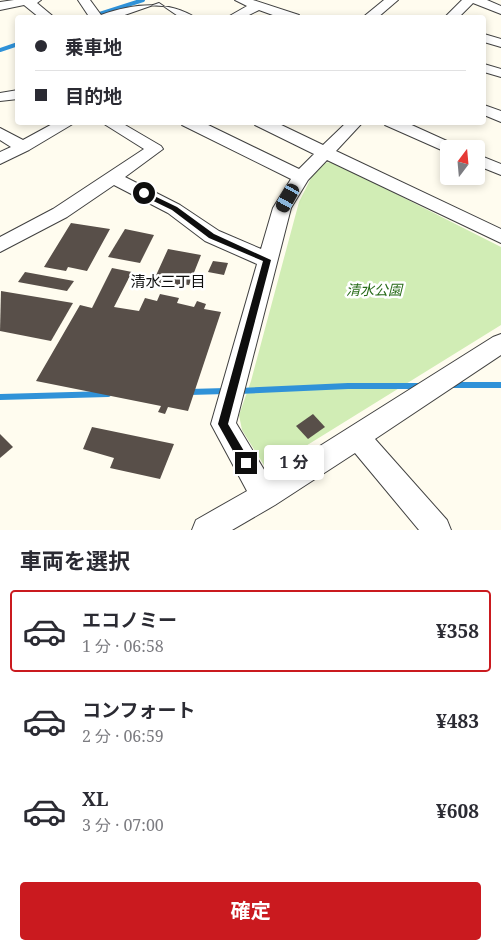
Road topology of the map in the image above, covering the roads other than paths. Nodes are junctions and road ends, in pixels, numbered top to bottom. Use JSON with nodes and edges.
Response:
{"nodes":[{"id":1,"x":84,"y":0,"type":"edge"},
{"id":2,"x":155,"y":0,"type":"edge"},
{"id":3,"x":163,"y":0,"type":"edge"},
{"id":4,"x":241,"y":0,"type":"edge"},
{"id":5,"x":469,"y":0,"type":"edge"},
{"id":6,"x":477,"y":0,"type":"edge"},
{"id":7,"x":31,"y":1,"type":"edge"},
{"id":8,"x":383,"y":3,"type":"edge"},
{"id":9,"x":5,"y":4,"type":"edge"},
{"id":10,"x":257,"y":6,"type":"junction"},
{"id":11,"x":501,"y":10,"type":"edge"},
{"id":12,"x":46,"y":15,"type":"edge"},
{"id":13,"x":95,"y":15,"type":"edge"},
{"id":14,"x":112,"y":15,"type":"edge"},
{"id":15,"x":186,"y":15,"type":"edge"},
{"id":16,"x":238,"y":15,"type":"edge"},
{"id":17,"x":286,"y":15,"type":"edge"},
{"id":18,"x":371,"y":15,"type":"edge"},
{"id":19,"x":453,"y":15,"type":"edge"},
{"id":20,"x":486,"y":39,"type":"edge"},
{"id":21,"x":501,"y":43,"type":"edge"},
{"id":22,"x":486,"y":69,"type":"edge"},
{"id":23,"x":501,"y":73,"type":"edge"},
{"id":24,"x":15,"y":94,"type":"edge"},
{"id":25,"x":0,"y":97,"type":"edge"},
{"id":26,"x":486,"y":111,"type":"edge"},
{"id":27,"x":501,"y":116,"type":"edge"},
{"id":28,"x":63,"y":125,"type":"edge"},
{"id":29,"x":121,"y":125,"type":"edge"},
{"id":30,"x":194,"y":125,"type":"edge"},
{"id":31,"x":267,"y":125,"type":"edge"},
{"id":32,"x":353,"y":125,"type":"edge"},
{"id":33,"x":398,"y":125,"type":"edge"},
{"id":34,"x":0,"y":133,"type":"edge"},
{"id":35,"x":440,"y":144,"type":"edge"},
{"id":36,"x":23,"y":147,"type":"junction"},
{"id":37,"x":324,"y":152,"type":"junction"},
{"id":38,"x":0,"y":159,"type":"edge"},
{"id":39,"x":485,"y":163,"type":"edge"},
{"id":40,"x":501,"y":170,"type":"edge"},
{"id":41,"x":300,"y":177,"type":"junction"},
{"id":42,"x":114,"y":178,"type":"junction"},
{"id":43,"x":497,"y":230,"type":"edge"},
{"id":44,"x":4,"y":238,"type":"edge"},
{"id":45,"x":267,"y":260,"type":"junction"},
{"id":46,"x":501,"y":343,"type":"edge"},
{"id":47,"x":358,"y":438,"type":"junction"},
{"id":48,"x":265,"y":496,"type":"junction"},
{"id":49,"x":206,"y":530,"type":"edge"},
{"id":50,"x":437,"y":530,"type":"edge"}],
"edges":[{"from":1,"to":13,"type":"street"},
{"from":2,"to":14,"type":"street"},
{"from":3,"to":15,"type":"street"},
{"from":4,"to":10,"type":"street"},
{"from":5,"to":19,"type":"street"},
{"from":6,"to":11,"type":"street"},
{"from":7,"to":9,"type":"street"},
{"from":7,"to":12,"type":"street"},
{"from":8,"to":18,"type":"street"},
{"from":10,"to":16,"type":"street"},
{"from":10,"to":17,"type":"street"},
{"from":20,"to":21,"type":"street"},
{"from":22,"to":23,"type":"street"},
{"from":24,"to":25,"type":"street"},
{"from":26,"to":27,"type":"street"},
{"from":28,"to":36,"type":"street"},
{"from":29,"to":42,"type":"street"},
{"from":30,"to":41,"type":"street"},
{"from":31,"to":37,"type":"street"},
{"from":32,"to":37,"type":"street"},
{"from":33,"to":35,"type":"street"},
{"from":34,"to":36,"type":"street"},
{"from":36,"to":38,"type":"street"},
{"from":37,"to":41,"type":"street"},
{"from":37,"to":43,"type":"street"},
{"from":39,"to":40,"type":"street"},
{"from":41,"to":45,"type":"street"},
{"from":42,"to":44,"type":"street"},
{"from":42,"to":45,"type":"street"},
{"from":45,"to":48,"type":"street"},
{"from":46,"to":47,"type":"street"},
{"from":47,"to":48,"type":"street"},
{"from":47,"to":50,"type":"street"},
{"from":48,"to":49,"type":"street"}]}
